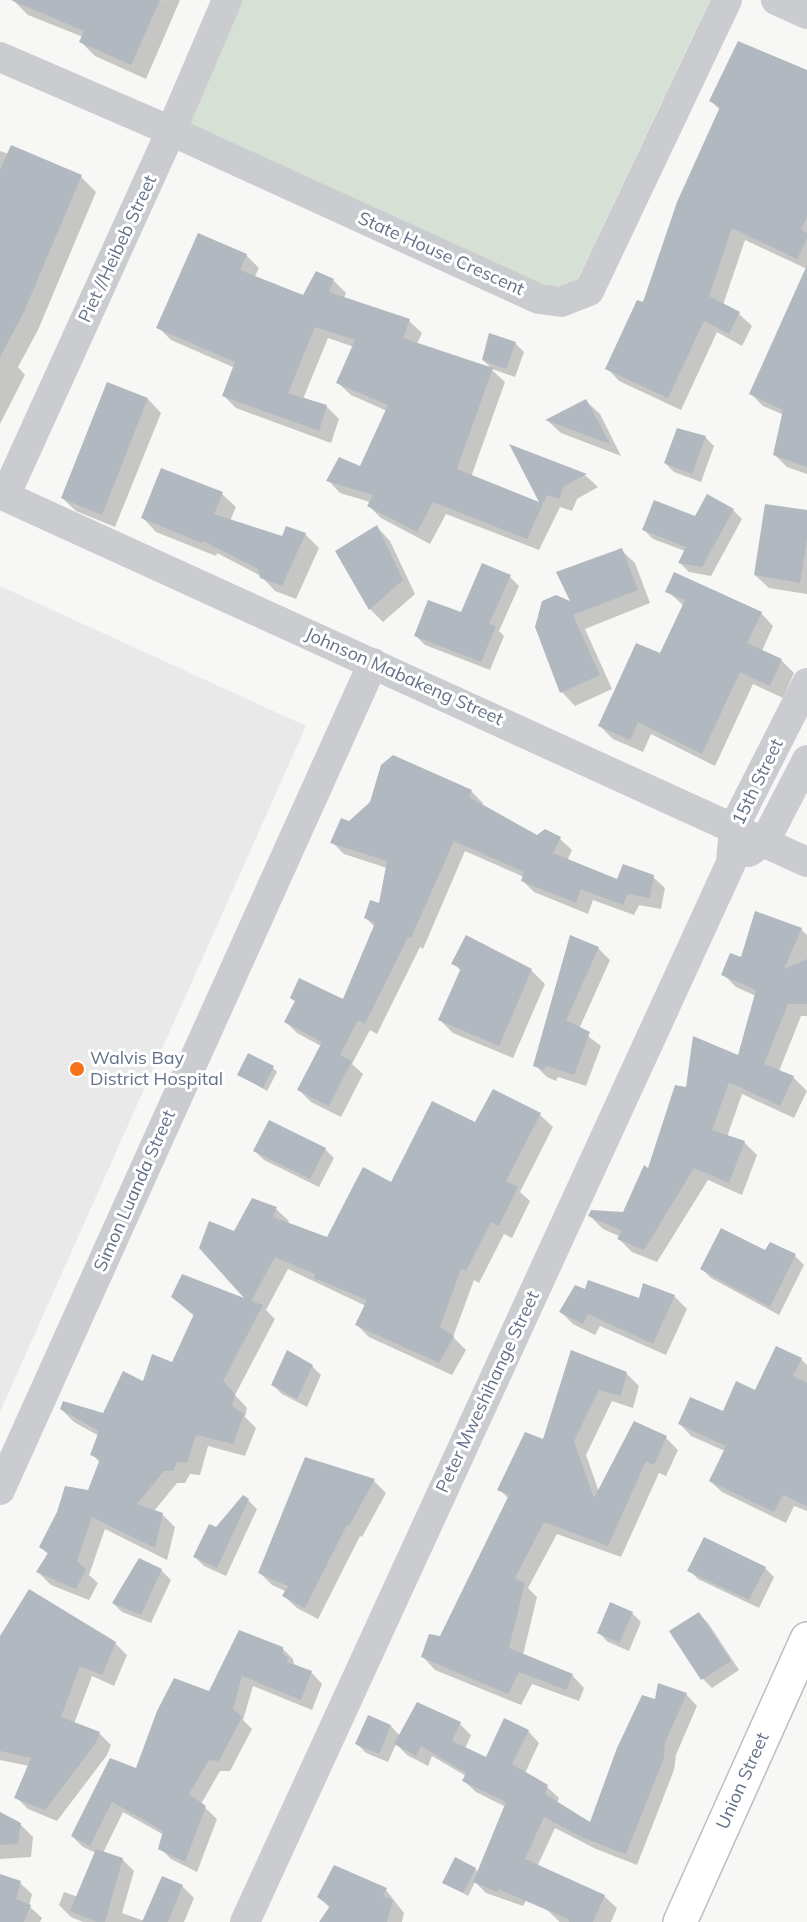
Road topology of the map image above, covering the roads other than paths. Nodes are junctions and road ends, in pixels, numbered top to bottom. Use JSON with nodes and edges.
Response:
{"nodes":[{"id":1,"x":227,"y":0,"type":"edge"},
{"id":2,"x":727,"y":0,"type":"edge"},
{"id":3,"x":776,"y":0,"type":"edge"},
{"id":4,"x":807,"y":14,"type":"edge"},
{"id":5,"x":0,"y":57,"type":"edge"},
{"id":6,"x":171,"y":131,"type":"junction"},
{"id":7,"x":2,"y":494,"type":"edge"},
{"id":8,"x":374,"y":663,"type":"junction"},
{"id":9,"x":807,"y":683,"type":"edge"},
{"id":10,"x":807,"y":760,"type":"edge"},
{"id":11,"x":734,"y":827,"type":"junction"},
{"id":12,"x":765,"y":841,"type":"junction"},
{"id":13,"x":807,"y":861,"type":"edge"},
{"id":14,"x":731,"y":863,"type":"junction"},
{"id":15,"x":0,"y":1490,"type":"edge"},
{"id":16,"x":807,"y":1639,"type":"edge"},
{"id":17,"x":245,"y":1922,"type":"edge"},
{"id":18,"x":680,"y":1922,"type":"edge"}],
"edges":[{"from":1,"to":6,"type":"street","name":"Piet //Heibeb Street"},
{"from":2,"to":6,"type":"street","name":"State House Crescent"},
{"from":3,"to":4,"type":"street"},
{"from":5,"to":6,"type":"street","name":"State House Crescent"},
{"from":6,"to":7,"type":"street","name":"Piet //Heibeb Street"},
{"from":7,"to":8,"type":"street","name":"Johnson Mabakeng Street"},
{"from":8,"to":11,"type":"street","name":"Johnson Mabakeng Street"},
{"from":8,"to":15,"type":"street","name":"Simon Luanda Street"},
{"from":9,"to":11,"type":"street","name":"15th Street"},
{"from":10,"to":12,"type":"street","name":"15th Street"},
{"from":11,"to":12,"type":"street","name":"Johnson Mabakeng Street"},
{"from":11,"to":14,"type":"street","name":"15th Street"},
{"from":12,"to":13,"type":"street","name":"Johnson Mabakeng Street"},
{"from":12,"to":14,"type":"street","name":"15th Street"},
{"from":14,"to":17,"type":"street","name":"Peter Mweshihange Street"},
{"from":16,"to":18,"type":"main road","name":"Union Street"}]}
